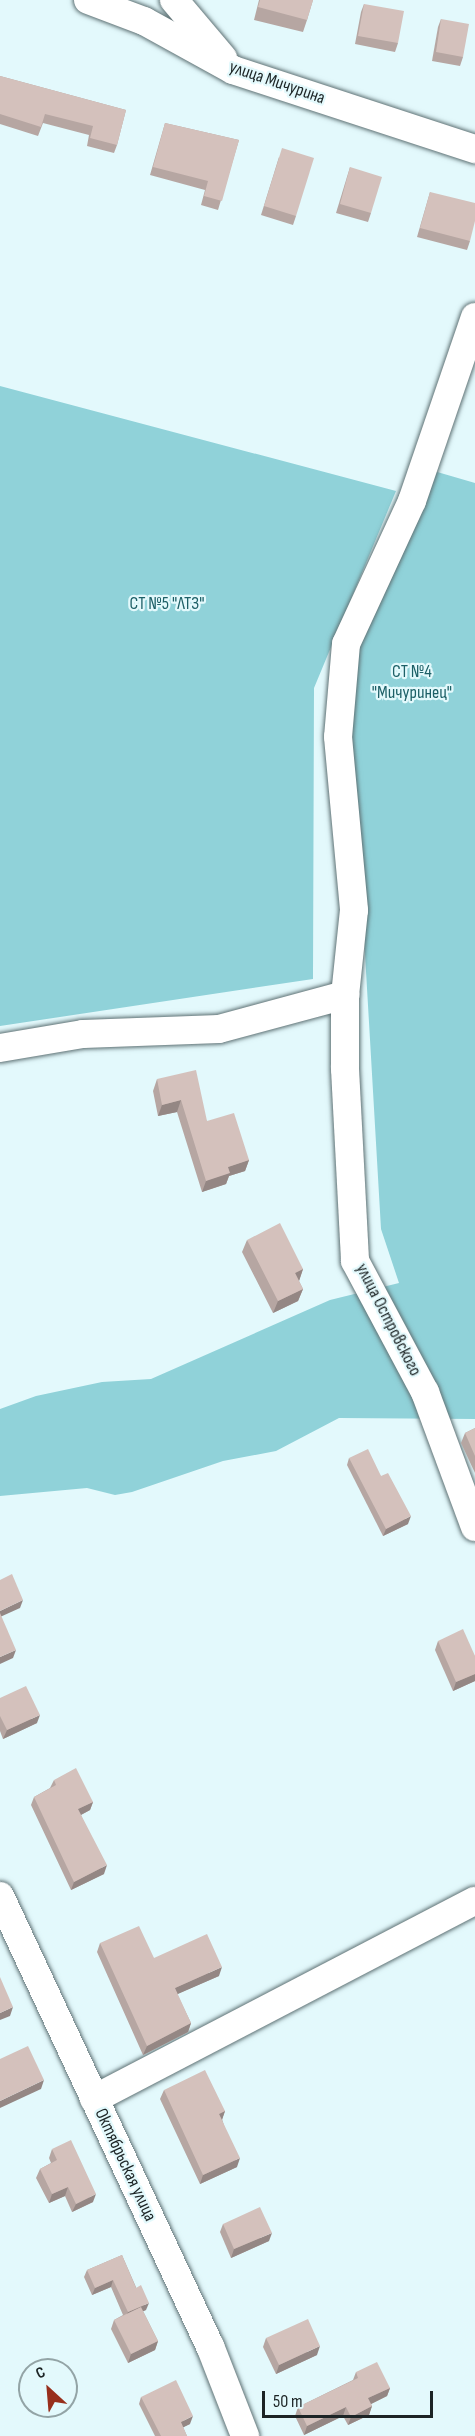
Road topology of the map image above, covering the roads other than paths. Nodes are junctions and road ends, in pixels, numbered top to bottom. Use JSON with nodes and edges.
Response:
{"nodes":[{"id":1,"x":88,"y":0,"type":"edge"},
{"id":2,"x":174,"y":0,"type":"edge"},
{"id":3,"x":233,"y":70,"type":"junction"},
{"id":4,"x":475,"y":148,"type":"edge"},
{"id":5,"x":475,"y":317,"type":"edge"},
{"id":6,"x":345,"y":995,"type":"junction"},
{"id":7,"x":0,"y":1048,"type":"edge"},
{"id":8,"x":475,"y":1527,"type":"edge"},
{"id":9,"x":0,"y":1896,"type":"edge"},
{"id":10,"x":475,"y":1901,"type":"edge"},
{"id":11,"x":93,"y":2100,"type":"junction"},
{"id":12,"x":245,"y":2436,"type":"edge"}],
"edges":[{"from":1,"to":3,"type":"street","name":"улица Мичурина"},
{"from":2,"to":3,"type":"street"},
{"from":3,"to":4,"type":"street","name":"улица Мичурина"},
{"from":5,"to":6,"type":"street","name":"улица Островского"},
{"from":6,"to":7,"type":"street"},
{"from":6,"to":8,"type":"street","name":"улица Островского"},
{"from":9,"to":11,"type":"street","name":"Октябрьская улица"},
{"from":10,"to":11,"type":"street"},
{"from":11,"to":12,"type":"street","name":"Октябрьская улица"}]}
